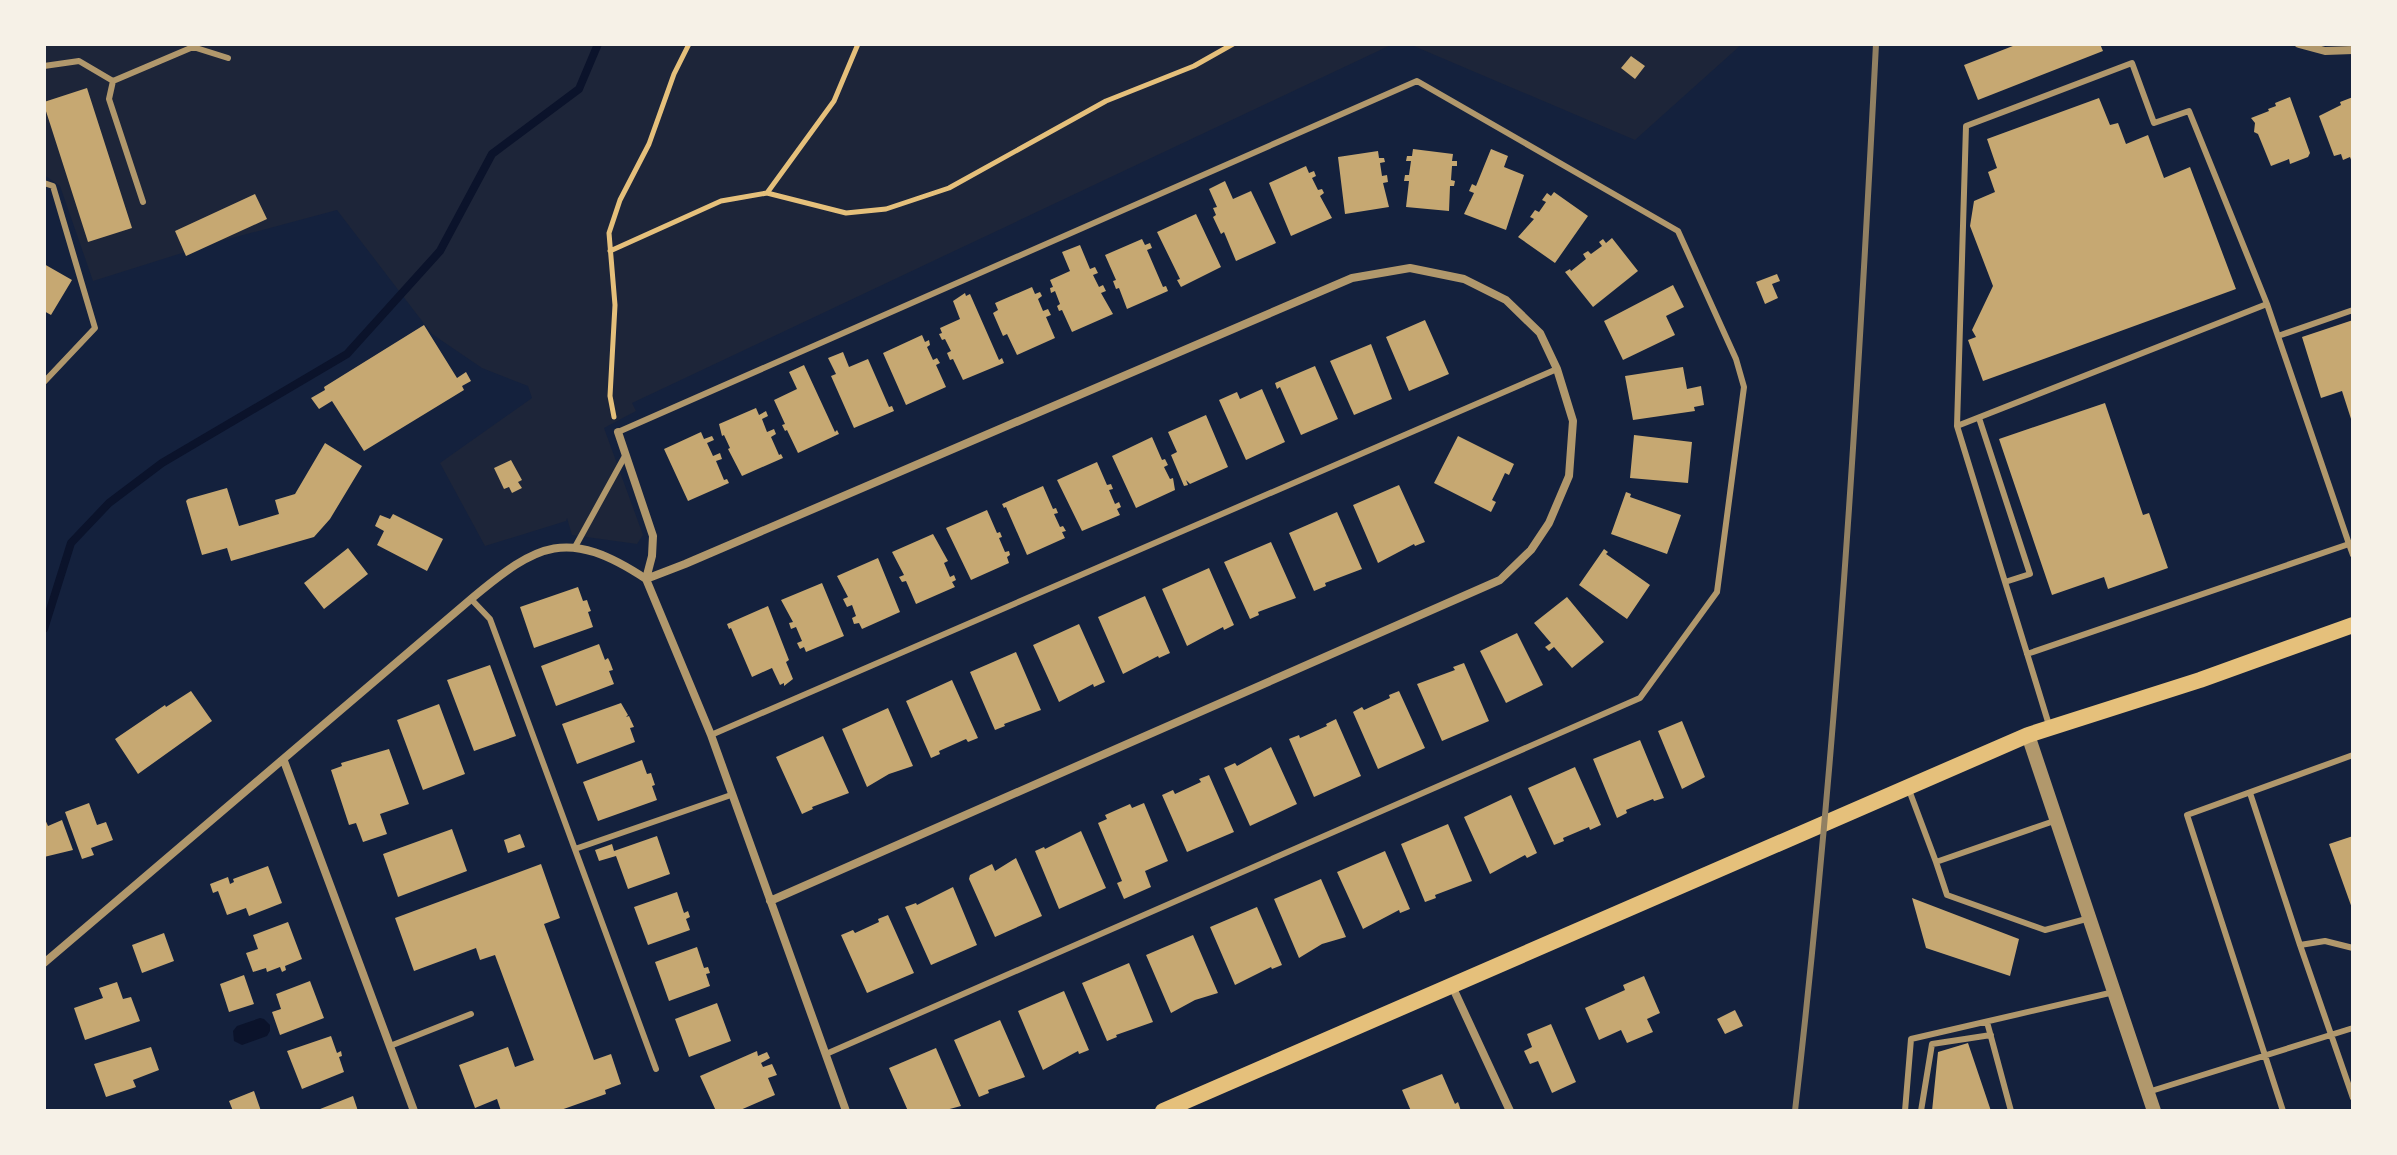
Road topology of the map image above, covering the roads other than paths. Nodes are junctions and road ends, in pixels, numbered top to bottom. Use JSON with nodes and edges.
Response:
{"nodes":[{"id":1,"x":2299,"y":44,"type":"edge"},
{"id":2,"x":2353,"y":50,"type":"edge"},
{"id":3,"x":228,"y":58,"type":"dead end"},
{"id":4,"x":44,"y":66,"type":"edge"},
{"id":5,"x":113,"y":81,"type":"junction"},
{"id":6,"x":44,"y":183,"type":"edge"},
{"id":7,"x":143,"y":202,"type":"dead end"},
{"id":8,"x":2267,"y":304,"type":"junction"},
{"id":9,"x":2353,"y":310,"type":"edge"},
{"id":10,"x":2278,"y":336,"type":"junction"},
{"id":11,"x":1557,"y":369,"type":"junction"},
{"id":12,"x":44,"y":382,"type":"edge"},
{"id":13,"x":1979,"y":418,"type":"junction"},
{"id":14,"x":1957,"y":426,"type":"junction"},
{"id":15,"x":618,"y":432,"type":"joint"},
{"id":16,"x":626,"y":454,"type":"junction"},
{"id":17,"x":2351,"y":544,"type":"edge"},
{"id":18,"x":575,"y":547,"type":"junction"},
{"id":19,"x":2353,"y":555,"type":"edge"},
{"id":20,"x":646,"y":579,"type":"junction"},
{"id":21,"x":2005,"y":582,"type":"junction"},
{"id":22,"x":471,"y":599,"type":"junction"},
{"id":23,"x":2353,"y":625,"type":"edge"},
{"id":24,"x":2027,"y":654,"type":"junction"},
{"id":25,"x":2050,"y":728,"type":"junction"},
{"id":26,"x":711,"y":735,"type":"junction"},
{"id":27,"x":2028,"y":735,"type":"junction"},
{"id":28,"x":2353,"y":755,"type":"edge"},
{"id":29,"x":284,"y":761,"type":"junction"},
{"id":30,"x":1908,"y":788,"type":"junction"},
{"id":31,"x":2250,"y":793,"type":"junction"},
{"id":32,"x":731,"y":795,"type":"junction"},
{"id":33,"x":2057,"y":820,"type":"junction"},
{"id":34,"x":575,"y":849,"type":"junction"},
{"id":35,"x":1936,"y":862,"type":"junction"},
{"id":36,"x":770,"y":901,"type":"junction"},
{"id":37,"x":2090,"y":918,"type":"junction"},
{"id":38,"x":2300,"y":945,"type":"junction"},
{"id":39,"x":2353,"y":948,"type":"edge"},
{"id":40,"x":44,"y":963,"type":"edge"},
{"id":41,"x":1452,"y":985,"type":"junction"},
{"id":42,"x":2115,"y":992,"type":"junction"},
{"id":43,"x":471,"y":1014,"type":"dead end"},
{"id":44,"x":1987,"y":1022,"type":"junction"},
{"id":45,"x":2353,"y":1028,"type":"edge"},
{"id":46,"x":1991,"y":1035,"type":"junction"},
{"id":47,"x":2331,"y":1036,"type":"junction"},
{"id":48,"x":390,"y":1046,"type":"junction"},
{"id":49,"x":826,"y":1054,"type":"junction"},
{"id":50,"x":2264,"y":1056,"type":"junction"},
{"id":51,"x":656,"y":1069,"type":"dead end"},
{"id":52,"x":2148,"y":1092,"type":"junction"},
{"id":53,"x":2353,"y":1098,"type":"edge"},
{"id":54,"x":414,"y":1111,"type":"edge"},
{"id":55,"x":846,"y":1111,"type":"edge"},
{"id":56,"x":1163,"y":1111,"type":"edge"},
{"id":57,"x":1510,"y":1111,"type":"edge"},
{"id":58,"x":1905,"y":1111,"type":"edge"},
{"id":59,"x":1921,"y":1111,"type":"edge"},
{"id":60,"x":2011,"y":1111,"type":"edge"},
{"id":61,"x":2154,"y":1111,"type":"edge"},
{"id":62,"x":2283,"y":1111,"type":"edge"}],
"edges":[{"from":1,"to":2,"type":"street"},
{"from":3,"to":5,"type":"lane"},
{"from":4,"to":5,"type":"lane"},
{"from":5,"to":7,"type":"lane"},
{"from":6,"to":12,"type":"lane"},
{"from":8,"to":10,"type":"lane"},
{"from":8,"to":13,"type":"lane"},
{"from":8,"to":14,"type":"lane"},
{"from":9,"to":10,"type":"lane"},
{"from":10,"to":17,"type":"lane"},
{"from":11,"to":20,"type":"street"},
{"from":11,"to":26,"type":"lane"},
{"from":11,"to":36,"type":"street"},
{"from":13,"to":14,"type":"lane"},
{"from":13,"to":21,"type":"lane"},
{"from":14,"to":21,"type":"lane"},
{"from":15,"to":16,"type":"street"},
{"from":15,"to":49,"type":"lane"},
{"from":16,"to":18,"type":"lane"},
{"from":16,"to":20,"type":"street"},
{"from":17,"to":19,"type":"lane"},
{"from":17,"to":24,"type":"lane"},
{"from":18,"to":20,"type":"street"},
{"from":18,"to":22,"type":"street"},
{"from":20,"to":26,"type":"street"},
{"from":21,"to":24,"type":"lane"},
{"from":22,"to":29,"type":"street"},
{"from":22,"to":34,"type":"lane"},
{"from":23,"to":25,"type":"main road"},
{"from":24,"to":25,"type":"lane"},
{"from":25,"to":27,"type":"main road"},
{"from":26,"to":32,"type":"street"},
{"from":27,"to":30,"type":"main road"},
{"from":27,"to":33,"type":"street"},
{"from":28,"to":31,"type":"lane"},
{"from":29,"to":40,"type":"street"},
{"from":29,"to":48,"type":"street"},
{"from":30,"to":35,"type":"lane"},
{"from":30,"to":41,"type":"main road"},
{"from":31,"to":38,"type":"lane"},
{"from":31,"to":50,"type":"lane"},
{"from":32,"to":34,"type":"lane"},
{"from":32,"to":36,"type":"street"},
{"from":33,"to":35,"type":"lane"},
{"from":33,"to":37,"type":"street"},
{"from":34,"to":51,"type":"lane"},
{"from":35,"to":37,"type":"lane"},
{"from":36,"to":49,"type":"street"},
{"from":37,"to":42,"type":"street"},
{"from":38,"to":39,"type":"lane"},
{"from":38,"to":47,"type":"lane"},
{"from":41,"to":56,"type":"main road"},
{"from":41,"to":57,"type":"street"},
{"from":42,"to":44,"type":"lane"},
{"from":42,"to":52,"type":"street"},
{"from":43,"to":48,"type":"lane"},
{"from":44,"to":46,"type":"lane"},
{"from":44,"to":58,"type":"lane"},
{"from":45,"to":47,"type":"lane"},
{"from":46,"to":59,"type":"lane"},
{"from":46,"to":60,"type":"lane"},
{"from":47,"to":50,"type":"lane"},
{"from":47,"to":53,"type":"lane"},
{"from":48,"to":54,"type":"street"},
{"from":49,"to":55,"type":"street"},
{"from":50,"to":52,"type":"lane"},
{"from":50,"to":62,"type":"lane"},
{"from":52,"to":61,"type":"street"}]}
